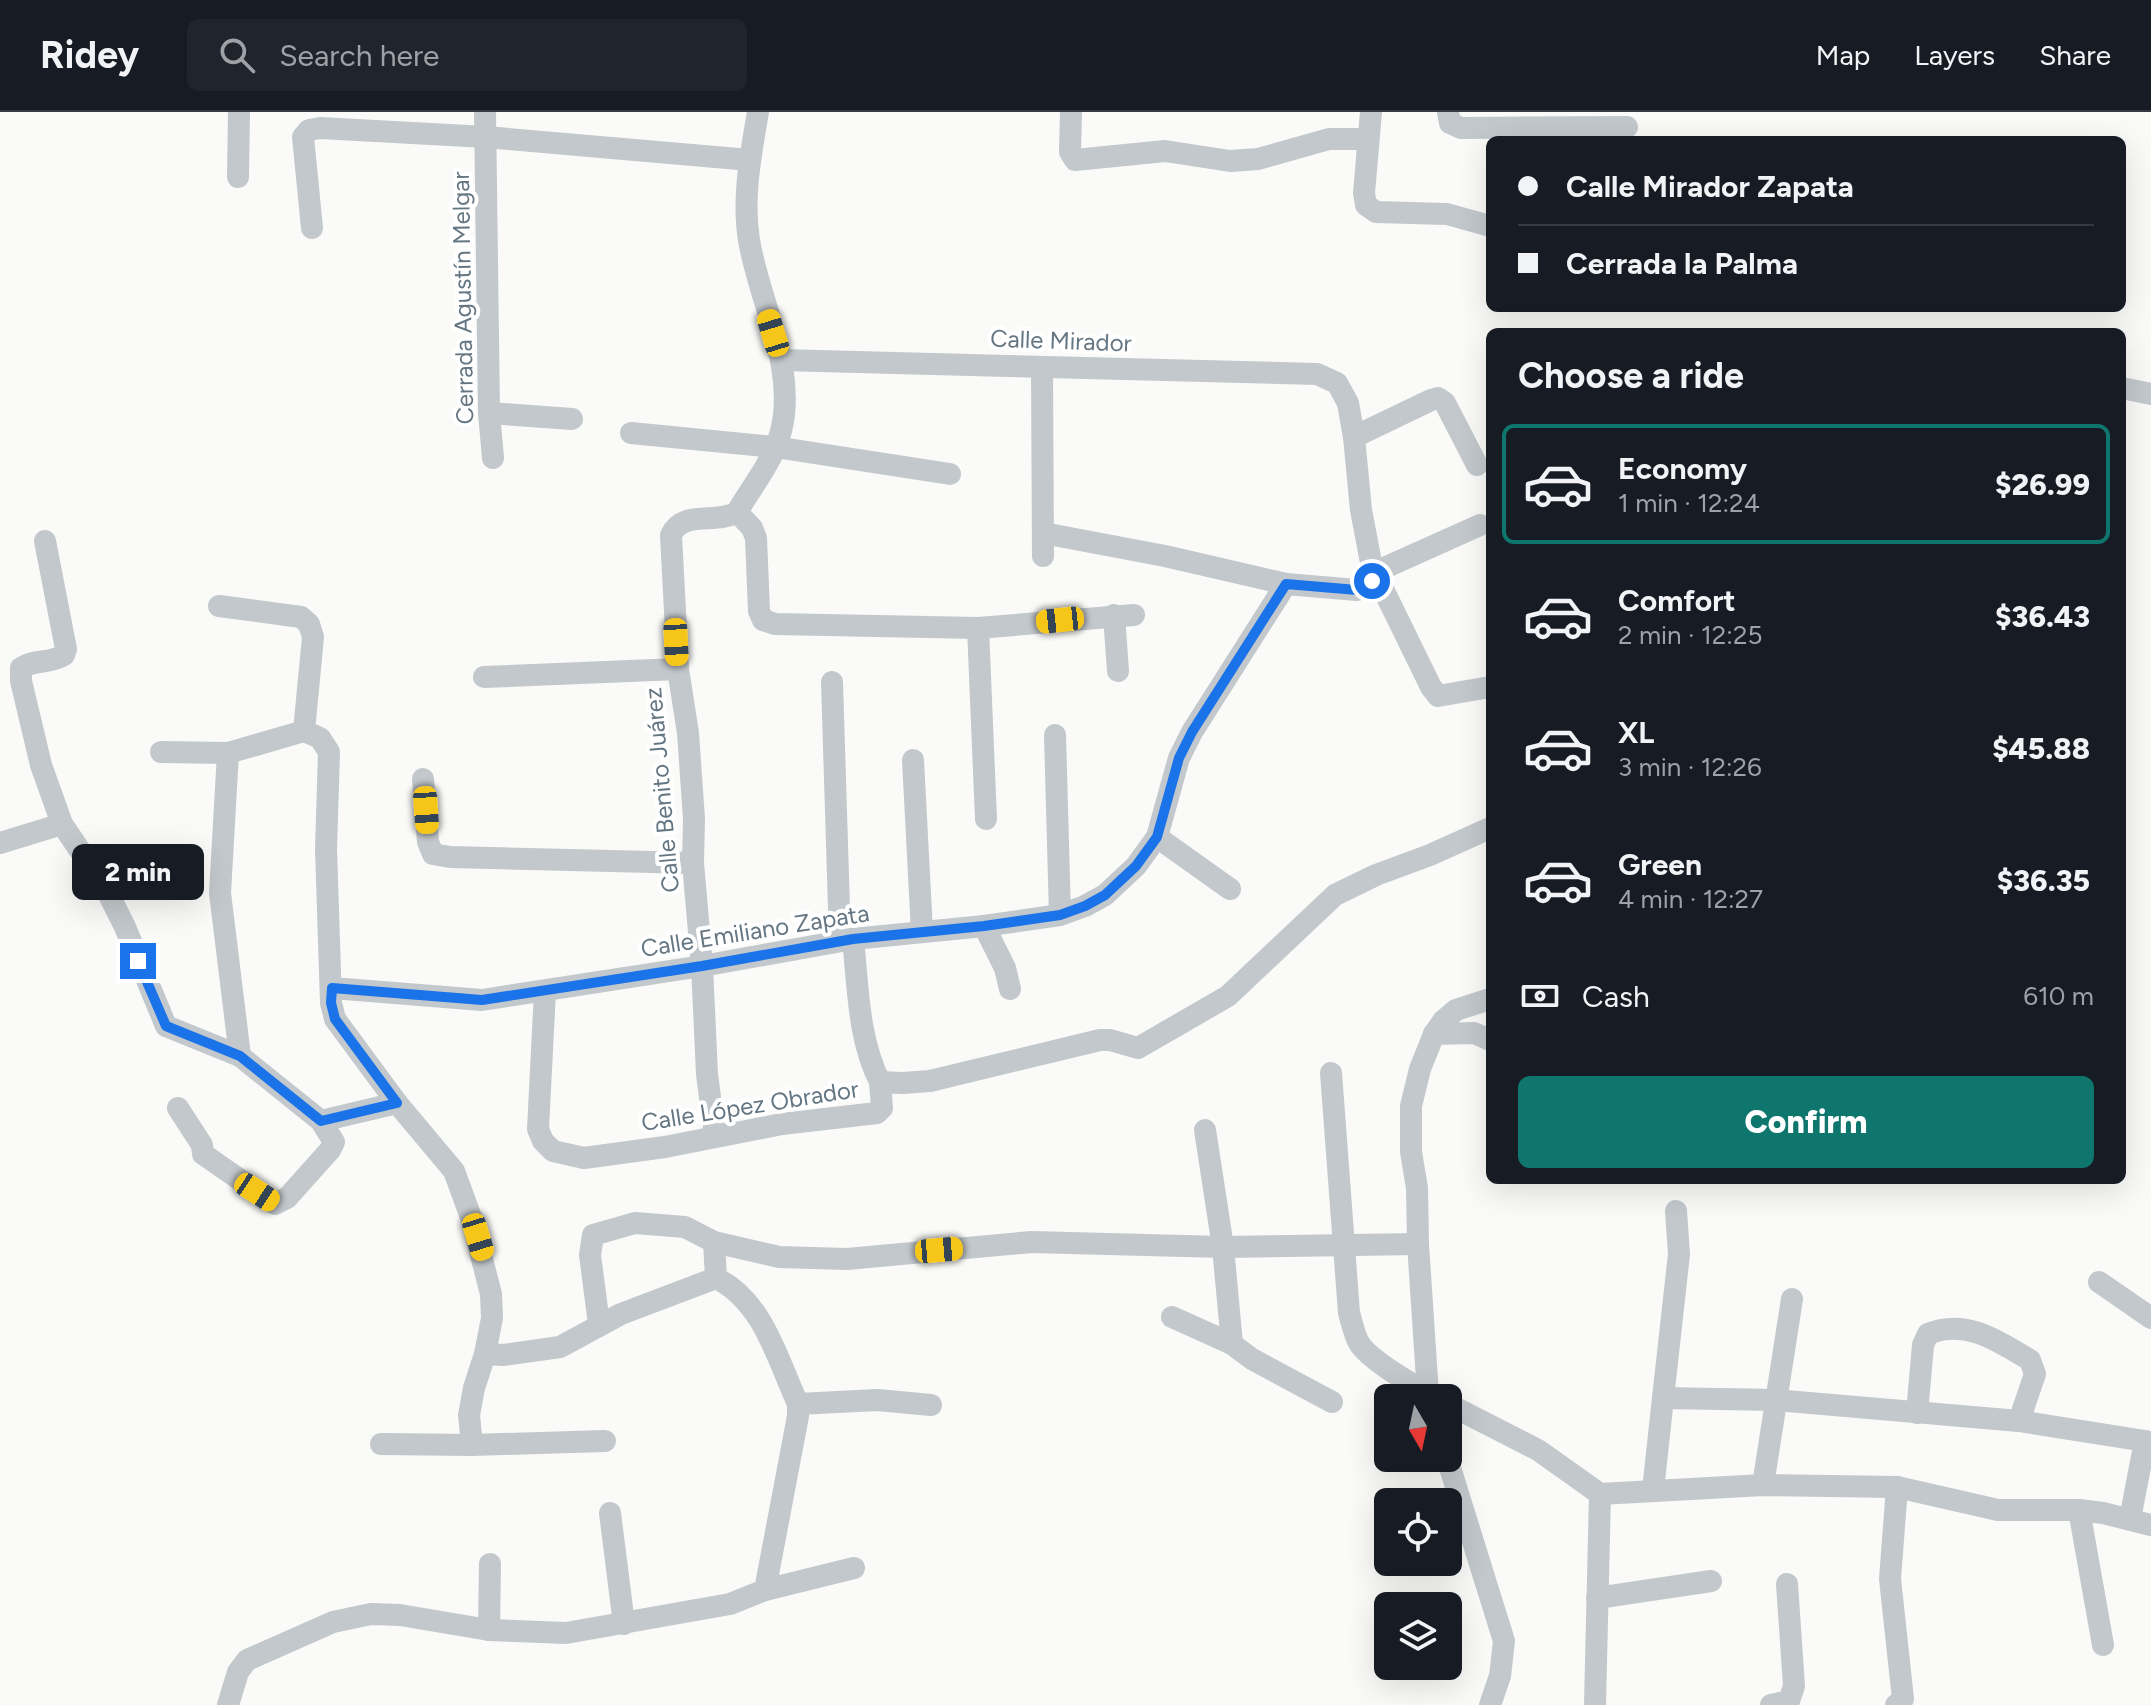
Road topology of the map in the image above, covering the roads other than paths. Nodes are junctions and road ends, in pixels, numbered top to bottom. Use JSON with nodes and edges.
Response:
{"nodes":[{"id":1,"x":239,"y":112,"type":"edge"},
{"id":2,"x":485,"y":112,"type":"edge"},
{"id":3,"x":758,"y":112,"type":"edge"},
{"id":4,"x":1071,"y":112,"type":"edge"},
{"id":5,"x":1371,"y":112,"type":"edge"},
{"id":6,"x":1448,"y":112,"type":"edge"},
{"id":7,"x":1627,"y":127,"type":"dead end"},
{"id":8,"x":486,"y":137,"type":"junction"},
{"id":9,"x":1368,"y":139,"type":"junction"},
{"id":10,"x":750,"y":160,"type":"junction"},
{"id":11,"x":238,"y":177,"type":"dead end"},
{"id":12,"x":1486,"y":225,"type":"edge"},
{"id":13,"x":312,"y":228,"type":"dead end"},
{"id":14,"x":781,"y":360,"type":"junction"},
{"id":15,"x":1042,"y":368,"type":"junction"},
{"id":16,"x":2126,"y":389,"type":"edge"},
{"id":17,"x":2151,"y":394,"type":"edge"},
{"id":18,"x":489,"y":413,"type":"junction"},
{"id":19,"x":572,"y":419,"type":"dead end"},
{"id":20,"x":631,"y":433,"type":"dead end"},
{"id":21,"x":1354,"y":437,"type":"junction"},
{"id":22,"x":775,"y":447,"type":"junction"},
{"id":23,"x":493,"y":458,"type":"dead end"},
{"id":24,"x":1477,"y":465,"type":"dead end"},
{"id":25,"x":950,"y":474,"type":"dead end"},
{"id":26,"x":737,"y":512,"type":"junction"},
{"id":27,"x":1480,"y":525,"type":"dead end"},
{"id":28,"x":45,"y":541,"type":"dead end"},
{"id":29,"x":1373,"y":577,"type":"junction"},
{"id":30,"x":1286,"y":584,"type":"junction"},
{"id":31,"x":219,"y":606,"type":"dead end"},
{"id":32,"x":978,"y":628,"type":"junction"},
{"id":33,"x":678,"y":669,"type":"junction"},
{"id":34,"x":1118,"y":671,"type":"dead end"},
{"id":35,"x":484,"y":677,"type":"dead end"},
{"id":36,"x":832,"y":682,"type":"dead end"},
{"id":37,"x":1486,"y":688,"type":"edge"},
{"id":38,"x":304,"y":731,"type":"junction"},
{"id":39,"x":1055,"y":735,"type":"dead end"},
{"id":40,"x":161,"y":752,"type":"dead end"},
{"id":41,"x":228,"y":753,"type":"junction"},
{"id":42,"x":913,"y":760,"type":"dead end"},
{"id":43,"x":423,"y":779,"type":"dead end"},
{"id":44,"x":986,"y":819,"type":"dead end"},
{"id":45,"x":62,"y":824,"type":"junction"},
{"id":46,"x":1486,"y":830,"type":"edge"},
{"id":47,"x":1157,"y":837,"type":"junction"},
{"id":48,"x":0,"y":843,"type":"edge"},
{"id":49,"x":693,"y":863,"type":"junction"},
{"id":50,"x":1230,"y":889,"type":"dead end"},
{"id":51,"x":1060,"y":915,"type":"junction"},
{"id":52,"x":984,"y":926,"type":"junction"},
{"id":53,"x":922,"y":932,"type":"junction"},
{"id":54,"x":847,"y":940,"type":"junction"},
{"id":55,"x":702,"y":966,"type":"junction"},
{"id":56,"x":332,"y":988,"type":"junction"},
{"id":57,"x":1010,"y":989,"type":"dead end"},
{"id":58,"x":545,"y":991,"type":"junction"},
{"id":59,"x":1486,"y":1000,"type":"edge"},
{"id":60,"x":1434,"y":1034,"type":"junction"},
{"id":61,"x":1486,"y":1038,"type":"edge"},
{"id":62,"x":240,"y":1056,"type":"junction"},
{"id":63,"x":1331,"y":1073,"type":"dead end"},
{"id":64,"x":880,"y":1082,"type":"junction"},
{"id":65,"x":397,"y":1103,"type":"junction"},
{"id":66,"x":178,"y":1108,"type":"dead end"},
{"id":67,"x":321,"y":1121,"type":"junction"},
{"id":68,"x":1205,"y":1130,"type":"dead end"},
{"id":69,"x":715,"y":1136,"type":"junction"},
{"id":70,"x":1676,"y":1211,"type":"dead end"},
{"id":71,"x":714,"y":1242,"type":"junction"},
{"id":72,"x":1344,"y":1244,"type":"junction"},
{"id":73,"x":1418,"y":1244,"type":"junction"},
{"id":74,"x":1223,"y":1247,"type":"junction"},
{"id":75,"x":716,"y":1278,"type":"junction"},
{"id":76,"x":2099,"y":1282,"type":"dead end"},
{"id":77,"x":1792,"y":1299,"type":"dead end"},
{"id":78,"x":1172,"y":1317,"type":"dead end"},
{"id":79,"x":2151,"y":1318,"type":"edge"},
{"id":80,"x":599,"y":1324,"type":"junction"},
{"id":81,"x":1232,"y":1344,"type":"junction"},
{"id":82,"x":485,"y":1354,"type":"junction"},
{"id":83,"x":1412,"y":1384,"type":"edge"},
{"id":84,"x":1427,"y":1384,"type":"edge"},
{"id":85,"x":1663,"y":1398,"type":"junction"},
{"id":86,"x":1776,"y":1400,"type":"junction"},
{"id":87,"x":1332,"y":1402,"type":"dead end"},
{"id":88,"x":798,"y":1404,"type":"junction"},
{"id":89,"x":931,"y":1405,"type":"dead end"},
{"id":90,"x":1462,"y":1413,"type":"edge"},
{"id":91,"x":1917,"y":1413,"type":"junction"},
{"id":92,"x":2019,"y":1421,"type":"junction"},
{"id":93,"x":2148,"y":1438,"type":"edge"},
{"id":94,"x":605,"y":1441,"type":"dead end"},
{"id":95,"x":381,"y":1444,"type":"dead end"},
{"id":96,"x":472,"y":1445,"type":"junction"},
{"id":97,"x":1451,"y":1472,"type":"edge"},
{"id":98,"x":1763,"y":1485,"type":"junction"},
{"id":99,"x":1897,"y":1487,"type":"junction"},
{"id":100,"x":1653,"y":1490,"type":"junction"},
{"id":101,"x":1600,"y":1494,"type":"junction"},
{"id":102,"x":2079,"y":1510,"type":"junction"},
{"id":103,"x":610,"y":1513,"type":"dead end"},
{"id":104,"x":2141,"y":1522,"type":"edge"},
{"id":105,"x":490,"y":1564,"type":"dead end"},
{"id":106,"x":854,"y":1568,"type":"dead end"},
{"id":107,"x":1711,"y":1581,"type":"dead end"},
{"id":108,"x":1787,"y":1584,"type":"dead end"},
{"id":109,"x":765,"y":1590,"type":"junction"},
{"id":110,"x":1597,"y":1598,"type":"junction"},
{"id":111,"x":624,"y":1624,"type":"junction"},
{"id":112,"x":489,"y":1630,"type":"junction"},
{"id":113,"x":2103,"y":1645,"type":"dead end"},
{"id":114,"x":228,"y":1705,"type":"edge"},
{"id":115,"x":1490,"y":1705,"type":"edge"},
{"id":116,"x":1595,"y":1705,"type":"edge"},
{"id":117,"x":1771,"y":1705,"type":"edge"},
{"id":118,"x":1896,"y":1705,"type":"edge"}],
"edges":[{"from":1,"to":11,"type":"street"},
{"from":2,"to":8,"type":"street","name":"Cerrada Agustín Melgar"},
{"from":3,"to":10,"type":"street"},
{"from":4,"to":9,"type":"street"},
{"from":5,"to":9,"type":"street"},
{"from":6,"to":7,"type":"street"},
{"from":8,"to":10,"type":"street"},
{"from":8,"to":13,"type":"street"},
{"from":8,"to":18,"type":"street","name":"Cerrada Agustín Melgar"},
{"from":9,"to":12,"type":"street"},
{"from":10,"to":14,"type":"street"},
{"from":14,"to":15,"type":"street","name":"Calle Mirador"},
{"from":14,"to":22,"type":"street"},
{"from":15,"to":21,"type":"street","name":"Calle Mirador"},
{"from":15,"to":30,"type":"street"},
{"from":16,"to":17,"type":"street"},
{"from":18,"to":19,"type":"street"},
{"from":18,"to":23,"type":"street","name":"Cerrada Agustín Melgar"},
{"from":20,"to":22,"type":"street"},
{"from":21,"to":24,"type":"street"},
{"from":21,"to":29,"type":"street"},
{"from":22,"to":25,"type":"street"},
{"from":22,"to":26,"type":"street"},
{"from":26,"to":32,"type":"street"},
{"from":26,"to":33,"type":"street","name":"Calle Benito Juárez"},
{"from":27,"to":29,"type":"street"},
{"from":28,"to":45,"type":"street"},
{"from":29,"to":30,"type":"street"},
{"from":29,"to":37,"type":"street"},
{"from":30,"to":47,"type":"street"},
{"from":31,"to":38,"type":"street"},
{"from":32,"to":34,"type":"street"},
{"from":32,"to":44,"type":"street"},
{"from":33,"to":35,"type":"street"},
{"from":33,"to":49,"type":"street","name":"Calle Benito Juárez"},
{"from":36,"to":54,"type":"street"},
{"from":38,"to":41,"type":"street"},
{"from":38,"to":56,"type":"street"},
{"from":39,"to":51,"type":"street"},
{"from":40,"to":41,"type":"street"},
{"from":41,"to":62,"type":"street"},
{"from":42,"to":53,"type":"street"},
{"from":43,"to":49,"type":"street"},
{"from":45,"to":48,"type":"street"},
{"from":45,"to":62,"type":"street"},
{"from":46,"to":64,"type":"street","name":"Calle López Obrador"},
{"from":47,"to":50,"type":"street"},
{"from":47,"to":51,"type":"street","name":"Calle Emiliano Zapata"},
{"from":49,"to":55,"type":"street","name":"Calle Benito Juárez"},
{"from":51,"to":52,"type":"street","name":"Calle Emiliano Zapata"},
{"from":52,"to":53,"type":"street","name":"Calle Emiliano Zapata"},
{"from":52,"to":57,"type":"street"},
{"from":53,"to":54,"type":"street","name":"Calle Emiliano Zapata"},
{"from":54,"to":55,"type":"street","name":"Calle Emiliano Zapata"},
{"from":54,"to":64,"type":"street"},
{"from":55,"to":58,"type":"street","name":"Calle Emiliano Zapata"},
{"from":55,"to":69,"type":"street","name":"Calle Benito Juárez"},
{"from":56,"to":58,"type":"street","name":"Calle Emiliano Zapata"},
{"from":56,"to":65,"type":"street"},
{"from":58,"to":69,"type":"street","name":"Calle López Obrador"},
{"from":59,"to":60,"type":"street"},
{"from":60,"to":61,"type":"street"},
{"from":60,"to":73,"type":"street"},
{"from":62,"to":67,"type":"street"},
{"from":63,"to":72,"type":"street"},
{"from":64,"to":69,"type":"street","name":"Calle López Obrador"},
{"from":65,"to":67,"type":"street"},
{"from":65,"to":82,"type":"street"},
{"from":66,"to":67,"type":"street"},
{"from":68,"to":74,"type":"street"},
{"from":70,"to":85,"type":"street"},
{"from":71,"to":74,"type":"street"},
{"from":71,"to":75,"type":"street"},
{"from":71,"to":80,"type":"street"},
{"from":72,"to":73,"type":"street"},
{"from":72,"to":74,"type":"street"},
{"from":72,"to":83,"type":"street"},
{"from":73,"to":84,"type":"street"},
{"from":74,"to":81,"type":"street"},
{"from":75,"to":80,"type":"street"},
{"from":75,"to":88,"type":"street"},
{"from":76,"to":79,"type":"street"},
{"from":77,"to":86,"type":"street"},
{"from":78,"to":81,"type":"street"},
{"from":80,"to":82,"type":"street"},
{"from":81,"to":87,"type":"street"},
{"from":82,"to":96,"type":"street"},
{"from":85,"to":86,"type":"street"},
{"from":85,"to":100,"type":"street"},
{"from":86,"to":91,"type":"street"},
{"from":86,"to":98,"type":"street"},
{"from":88,"to":89,"type":"street"},
{"from":88,"to":109,"type":"street"},
{"from":90,"to":101,"type":"street"},
{"from":91,"to":92,"type":"street"},
{"from":91,"to":92,"type":"street"},
{"from":92,"to":93,"type":"street"},
{"from":93,"to":104,"type":"street"},
{"from":94,"to":96,"type":"street"},
{"from":95,"to":96,"type":"street"},
{"from":97,"to":115,"type":"street"},
{"from":98,"to":99,"type":"street"},
{"from":98,"to":100,"type":"street"},
{"from":99,"to":102,"type":"street"},
{"from":99,"to":118,"type":"street"},
{"from":100,"to":101,"type":"street"},
{"from":101,"to":110,"type":"street"},
{"from":102,"to":104,"type":"street"},
{"from":102,"to":113,"type":"street"},
{"from":103,"to":111,"type":"street"},
{"from":105,"to":112,"type":"street"},
{"from":106,"to":109,"type":"street"},
{"from":107,"to":110,"type":"street"},
{"from":108,"to":117,"type":"street"},
{"from":109,"to":111,"type":"street"},
{"from":110,"to":116,"type":"street"},
{"from":111,"to":112,"type":"street"},
{"from":112,"to":114,"type":"street"}]}
